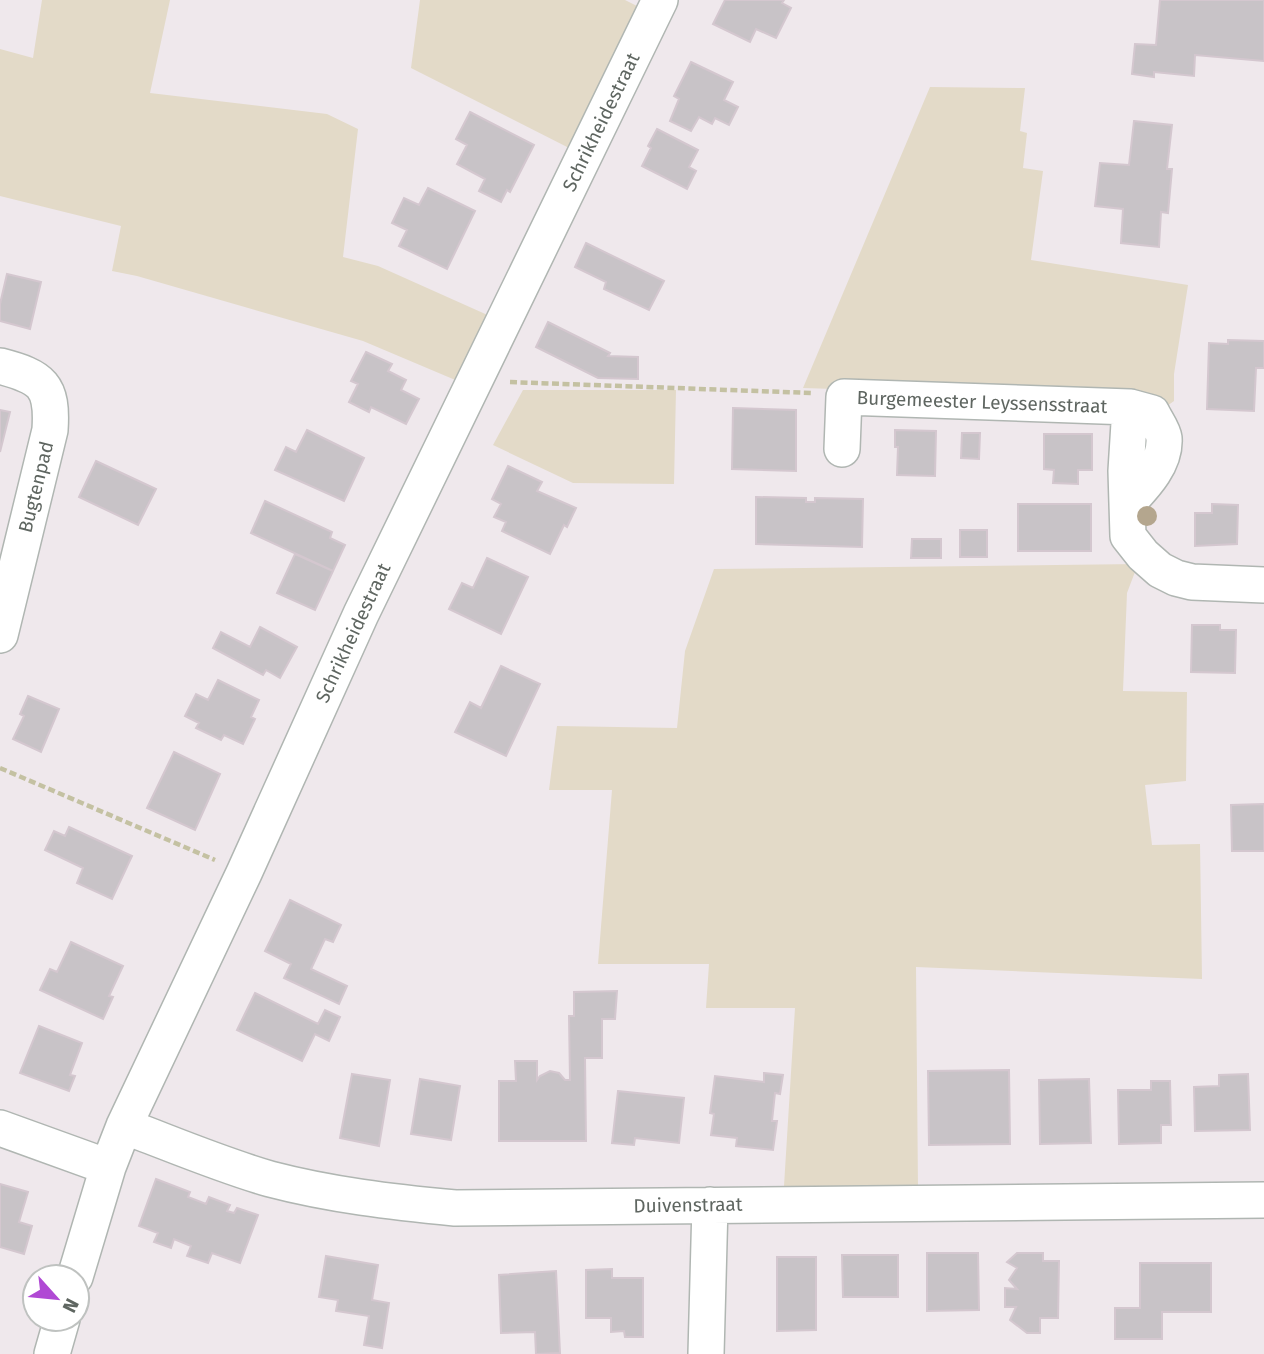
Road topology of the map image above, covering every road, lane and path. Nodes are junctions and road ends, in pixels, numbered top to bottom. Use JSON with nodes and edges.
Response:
{"nodes":[{"id":1,"x":660,"y":0,"type":"edge"},
{"id":2,"x":0,"y":366,"type":"edge"},
{"id":3,"x":475,"y":381,"type":"junction"},
{"id":4,"x":845,"y":397,"type":"junction"},
{"id":5,"x":842,"y":449,"type":"dead end"},
{"id":6,"x":1264,"y":585,"type":"edge"},
{"id":7,"x":0,"y":635,"type":"edge"},
{"id":8,"x":0,"y":768,"type":"edge"},
{"id":9,"x":244,"y":873,"type":"junction"},
{"id":10,"x":124,"y":1126,"type":"junction"},
{"id":11,"x":0,"y":1128,"type":"edge"},
{"id":12,"x":108,"y":1167,"type":"junction"},
{"id":13,"x":1264,"y":1199,"type":"edge"},
{"id":14,"x":709,"y":1205,"type":"junction"},
{"id":15,"x":79,"y":1263,"type":"edge"},
{"id":16,"x":58,"y":1333,"type":"edge"},
{"id":17,"x":52,"y":1354,"type":"edge"},
{"id":18,"x":706,"y":1354,"type":"edge"}],
"edges":[{"from":1,"to":3,"type":"street","name":"Schrikheidestraat"},
{"from":2,"to":7,"type":"street","name":"Bugtenpad"},
{"from":3,"to":4,"type":"path"},
{"from":3,"to":9,"type":"street","name":"Schrikheidestraat"},
{"from":4,"to":5,"type":"street","name":"Burgemeester Leyssensstraat"},
{"from":4,"to":6,"type":"street","name":"Burgemeester Leyssensstraat"},
{"from":8,"to":9,"type":"path"},
{"from":9,"to":10,"type":"street","name":"Schrikheidestraat"},
{"from":10,"to":12,"type":"street","name":"Schrikheidestraat"},
{"from":10,"to":14,"type":"street","name":"Duivenstraat"},
{"from":11,"to":12,"type":"street"},
{"from":12,"to":15,"type":"street","name":"Schrikheidestraat"},
{"from":13,"to":14,"type":"street","name":"Duivenstraat"},
{"from":14,"to":18,"type":"street"},
{"from":16,"to":17,"type":"street"}]}
